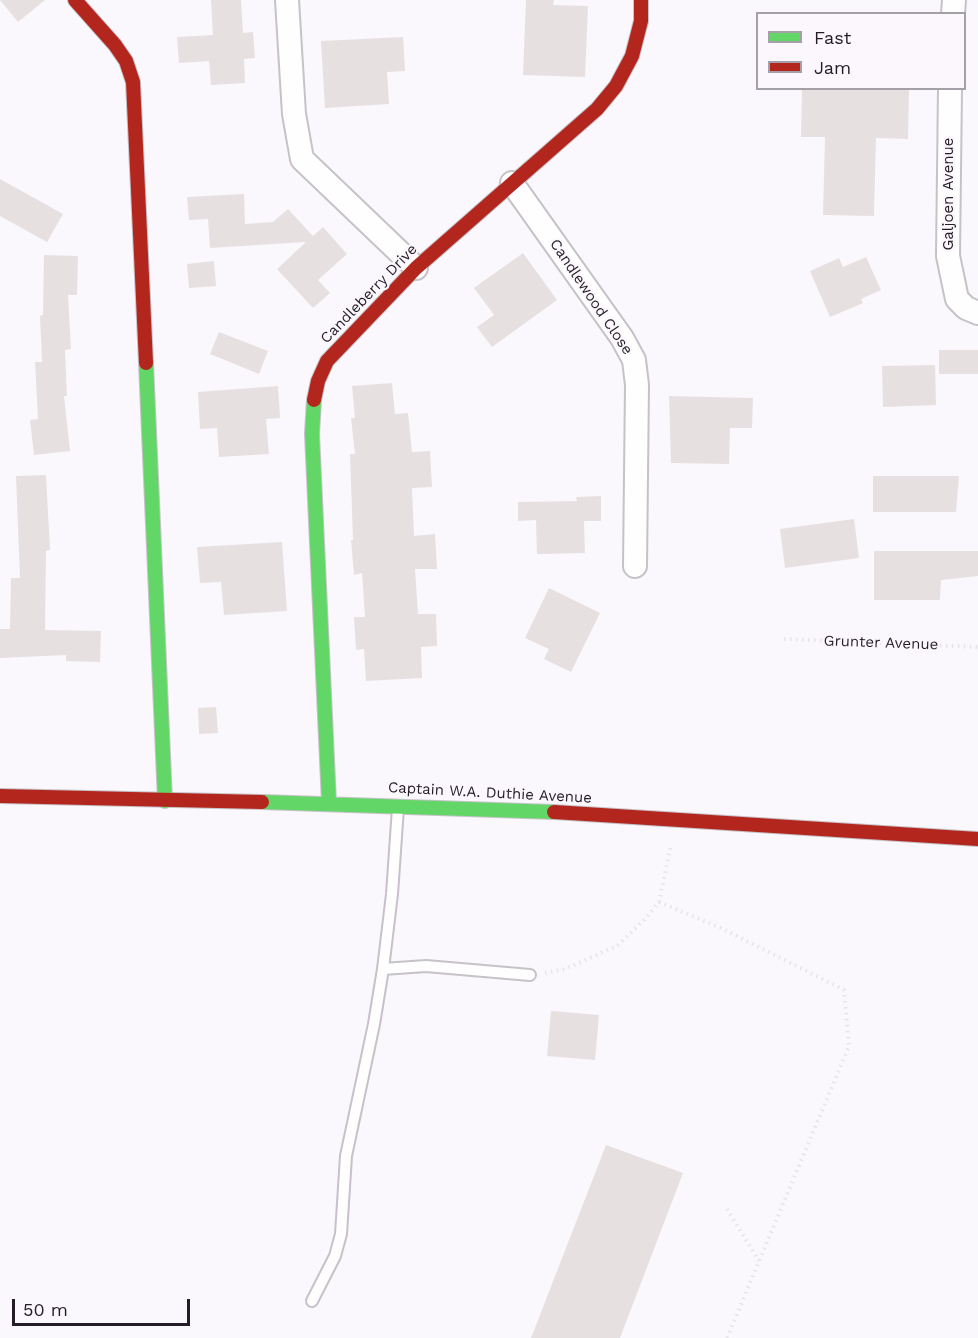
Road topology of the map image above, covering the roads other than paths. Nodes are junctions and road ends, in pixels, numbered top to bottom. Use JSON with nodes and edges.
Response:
{"nodes":[{"id":1,"x":75,"y":0,"type":"edge"},
{"id":2,"x":287,"y":0,"type":"edge"},
{"id":3,"x":641,"y":0,"type":"edge"},
{"id":4,"x":950,"y":90,"type":"edge"},
{"id":5,"x":512,"y":183,"type":"junction"},
{"id":6,"x":416,"y":268,"type":"junction"},
{"id":7,"x":978,"y":313,"type":"edge"},
{"id":8,"x":635,"y":566,"type":"dead end"},
{"id":9,"x":0,"y":796,"type":"edge"},
{"id":10,"x":165,"y":801,"type":"junction"},
{"id":11,"x":329,"y":803,"type":"junction"},
{"id":12,"x":398,"y":806,"type":"junction"},
{"id":13,"x":978,"y":839,"type":"edge"},
{"id":14,"x":383,"y":969,"type":"junction"},
{"id":15,"x":530,"y":975,"type":"road end"},
{"id":16,"x":312,"y":1301,"type":"dead end"}],
"edges":[{"from":1,"to":10,"type":"street"},
{"from":2,"to":6,"type":"street"},
{"from":3,"to":5,"type":"street","name":"Candleberry Drive"},
{"from":4,"to":7,"type":"street","name":"Galjoen Avenue"},
{"from":5,"to":6,"type":"street","name":"Candleberry Drive"},
{"from":5,"to":8,"type":"street","name":"Candlewood Close"},
{"from":6,"to":11,"type":"street","name":"Candleberry Drive"},
{"from":9,"to":10,"type":"street","name":"Captain W.A. Duthie Avenue"},
{"from":10,"to":11,"type":"street","name":"Captain W.A. Duthie Avenue"},
{"from":11,"to":12,"type":"street","name":"Captain W.A. Duthie Avenue"},
{"from":12,"to":13,"type":"street","name":"Captain W.A. Duthie Avenue"},
{"from":12,"to":14,"type":"lane"},
{"from":14,"to":15,"type":"lane"},
{"from":14,"to":16,"type":"lane"}]}
